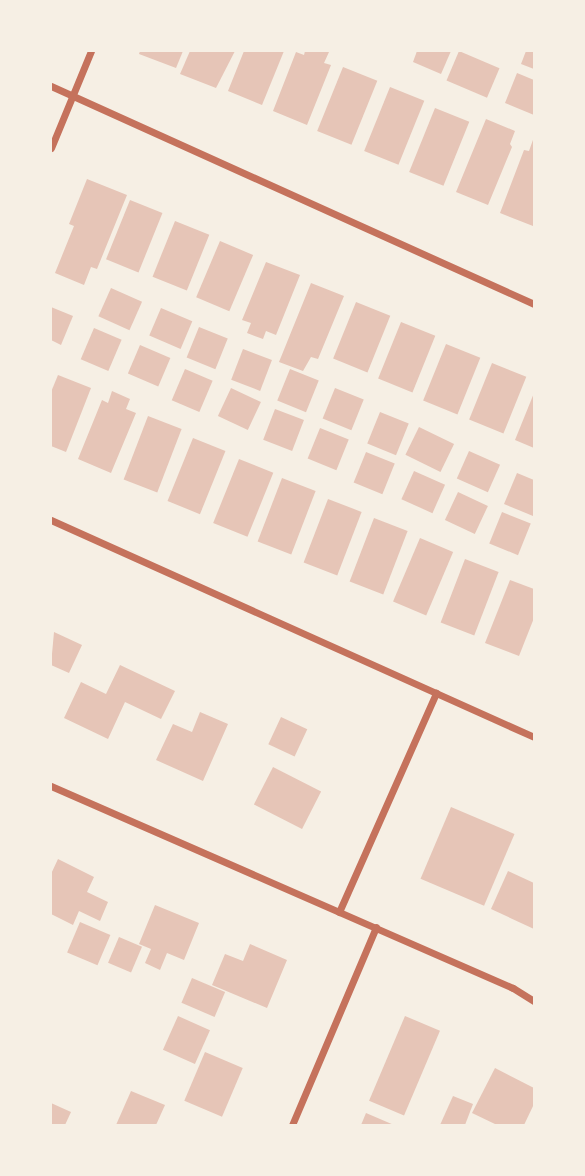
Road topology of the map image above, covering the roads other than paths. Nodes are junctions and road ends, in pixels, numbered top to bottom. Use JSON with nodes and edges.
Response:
{"nodes":[{"id":1,"x":90,"y":51,"type":"edge"},
{"id":2,"x":51,"y":86,"type":"edge"},
{"id":3,"x":72,"y":95,"type":"junction"},
{"id":4,"x":51,"y":148,"type":"edge"},
{"id":5,"x":534,"y":304,"type":"edge"},
{"id":6,"x":51,"y":520,"type":"edge"},
{"id":7,"x":436,"y":693,"type":"junction"},
{"id":8,"x":534,"y":737,"type":"edge"},
{"id":9,"x":51,"y":786,"type":"edge"},
{"id":10,"x":339,"y":912,"type":"junction"},
{"id":11,"x":376,"y":927,"type":"junction"},
{"id":12,"x":534,"y":1001,"type":"edge"},
{"id":13,"x":292,"y":1125,"type":"edge"}],
"edges":[{"from":1,"to":3,"type":"street"},
{"from":2,"to":3,"type":"street"},
{"from":3,"to":4,"type":"street"},
{"from":3,"to":5,"type":"street"},
{"from":6,"to":7,"type":"street"},
{"from":7,"to":8,"type":"street"},
{"from":7,"to":10,"type":"street"},
{"from":9,"to":10,"type":"street"},
{"from":10,"to":11,"type":"street"},
{"from":11,"to":12,"type":"street"},
{"from":11,"to":13,"type":"street"}]}
